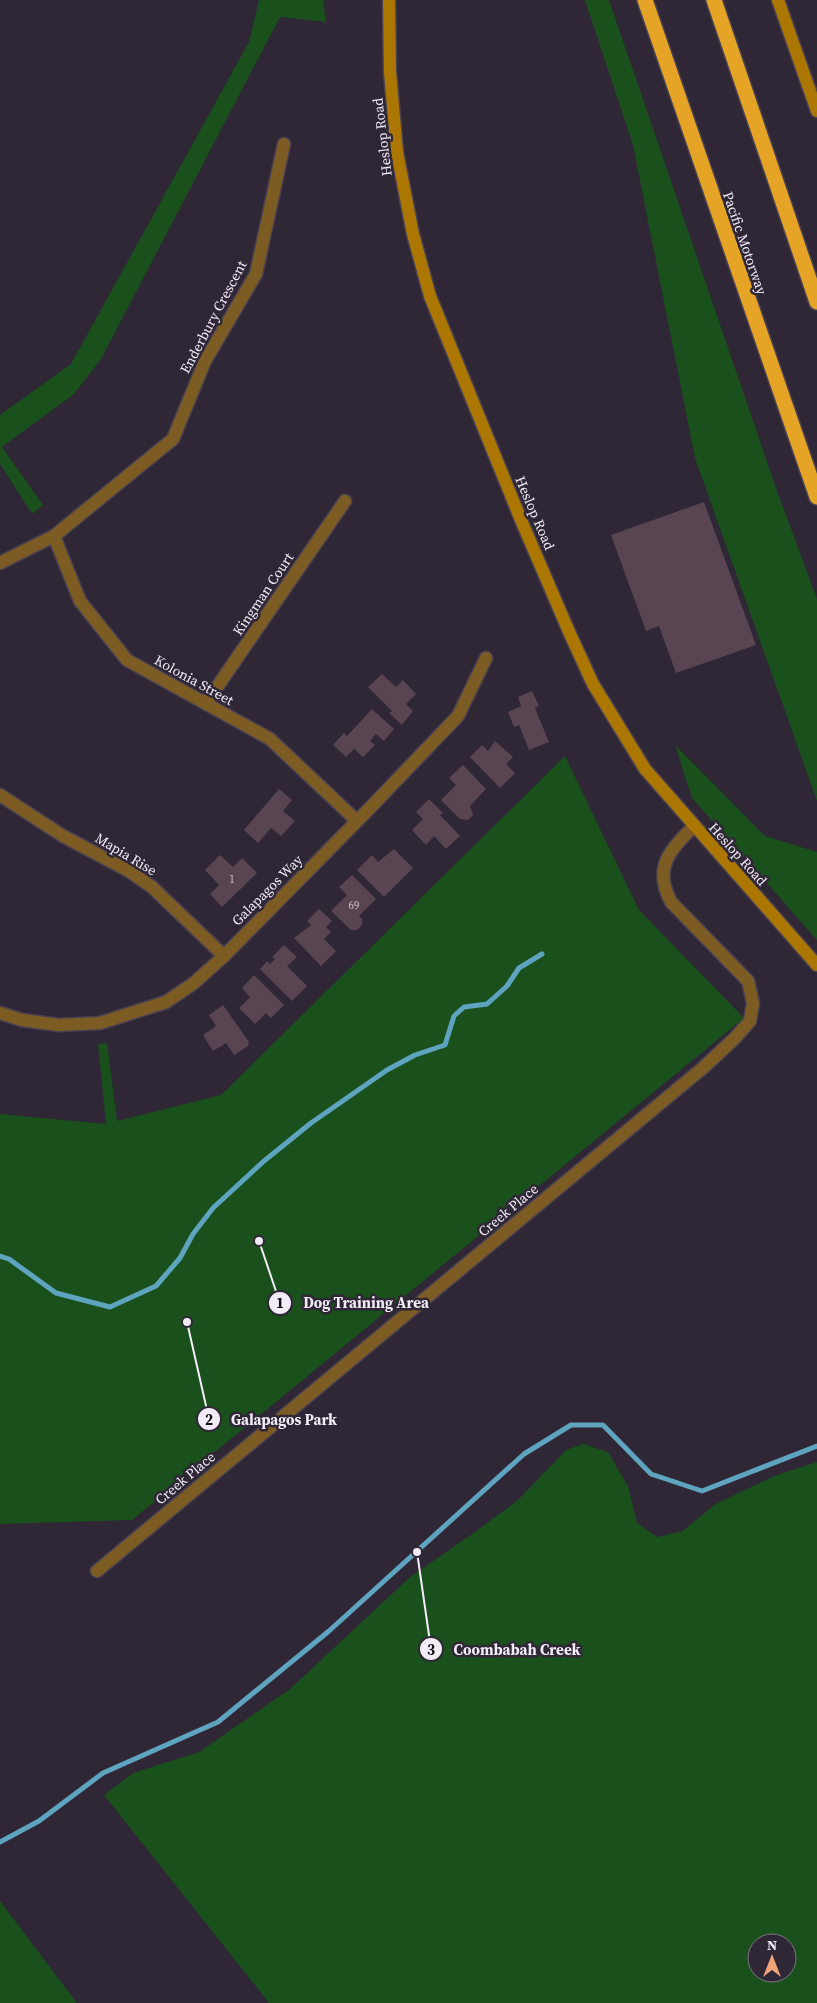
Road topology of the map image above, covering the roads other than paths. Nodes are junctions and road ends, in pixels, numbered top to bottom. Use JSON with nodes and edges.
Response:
{"nodes":[{"id":1,"x":388,"y":0,"type":"edge"},
{"id":2,"x":645,"y":0,"type":"edge"},
{"id":3,"x":714,"y":0,"type":"edge"},
{"id":4,"x":778,"y":0,"type":"edge"},
{"id":5,"x":817,"y":111,"type":"edge"},
{"id":6,"x":284,"y":144,"type":"dead end"},
{"id":7,"x":817,"y":302,"type":"edge"},
{"id":8,"x":817,"y":496,"type":"edge"},
{"id":9,"x":345,"y":501,"type":"dead end"},
{"id":10,"x":54,"y":536,"type":"junction"},
{"id":11,"x":0,"y":563,"type":"edge"},
{"id":12,"x":486,"y":658,"type":"dead end"},
{"id":13,"x":206,"y":703,"type":"junction"},
{"id":14,"x":0,"y":795,"type":"edge"},
{"id":15,"x":357,"y":821,"type":"junction"},
{"id":16,"x":694,"y":826,"type":"junction"},
{"id":17,"x":224,"y":956,"type":"junction"},
{"id":18,"x":817,"y":965,"type":"edge"},
{"id":19,"x":0,"y":1013,"type":"edge"},
{"id":20,"x":97,"y":1571,"type":"dead end"}],
"edges":[{"from":1,"to":16,"type":"street","name":"Heslop Road"},
{"from":2,"to":8,"type":"highway","name":"Pacific Motorway"},
{"from":3,"to":7,"type":"highway"},
{"from":4,"to":5,"type":"street"},
{"from":6,"to":10,"type":"street","name":"Enderbury Crescent"},
{"from":9,"to":13,"type":"street","name":"Kingman Court"},
{"from":10,"to":11,"type":"street","name":"Enderbury Crescent"},
{"from":10,"to":13,"type":"street","name":"Kolonia Street"},
{"from":12,"to":15,"type":"street","name":"Galapagos Way"},
{"from":13,"to":15,"type":"street","name":"Kolonia Street"},
{"from":14,"to":17,"type":"street","name":"Mapia Rise"},
{"from":15,"to":17,"type":"street","name":"Galapagos Way"},
{"from":16,"to":18,"type":"street","name":"Heslop Road"},
{"from":16,"to":20,"type":"street","name":"Creek Place"},
{"from":17,"to":19,"type":"street","name":"Galapagos Way"}]}
